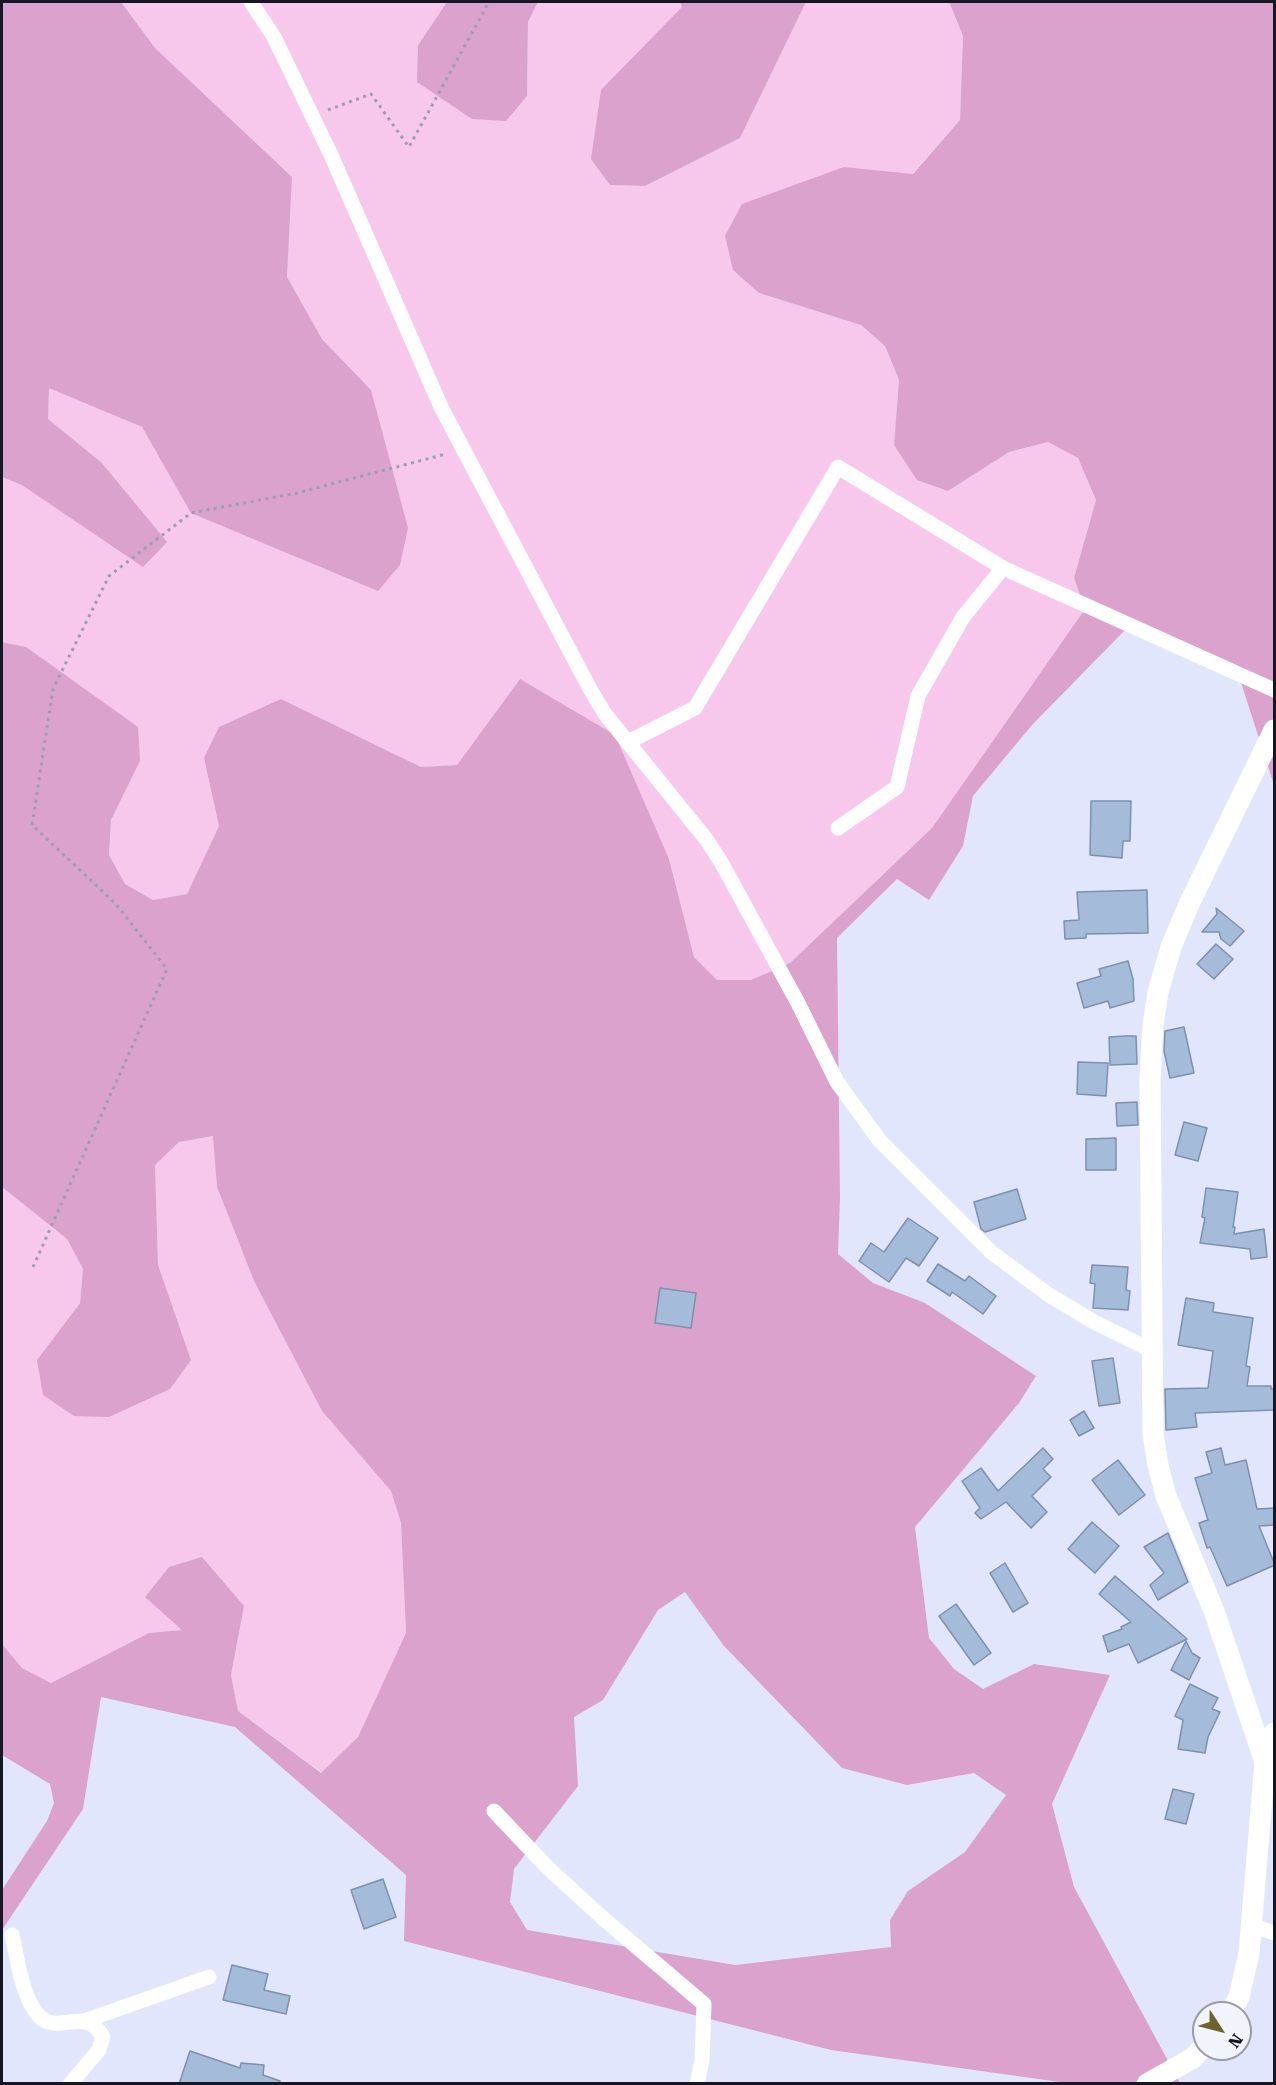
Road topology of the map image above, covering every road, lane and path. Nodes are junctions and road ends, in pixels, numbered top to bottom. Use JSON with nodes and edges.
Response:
{"nodes":[{"id":1,"x":251,"y":2,"type":"edge"},
{"id":2,"x":489,"y":2,"type":"edge"},
{"id":3,"x":312,"y":116,"type":"junction"},
{"id":4,"x":463,"y":450,"type":"junction"},
{"id":5,"x":1003,"y":568,"type":"junction"},
{"id":6,"x":1275,"y":690,"type":"edge"},
{"id":7,"x":1275,"y":730,"type":"edge"},
{"id":8,"x":628,"y":742,"type":"junction"},
{"id":9,"x":838,"y":828,"type":"dead end"},
{"id":10,"x":33,"y":1267,"type":"dead end"},
{"id":11,"x":1151,"y":1350,"type":"junction"},
{"id":12,"x":1275,"y":1733,"type":"edge"},
{"id":13,"x":1265,"y":1762,"type":"junction"},
{"id":14,"x":494,"y":1811,"type":"dead end"},
{"id":15,"x":1251,"y":1925,"type":"junction"},
{"id":16,"x":1275,"y":1933,"type":"edge"},
{"id":17,"x":12,"y":1935,"type":"dead end"},
{"id":18,"x":208,"y":1977,"type":"dead end"},
{"id":19,"x":1237,"y":2001,"type":"edge"},
{"id":20,"x":84,"y":2020,"type":"junction"},
{"id":21,"x":1192,"y":2059,"type":"edge"},
{"id":22,"x":70,"y":2084,"type":"edge"},
{"id":23,"x":698,"y":2084,"type":"edge"},
{"id":24,"x":1147,"y":2084,"type":"edge"}],
"edges":[{"from":1,"to":3,"type":"street"},
{"from":2,"to":3,"type":"path"},
{"from":3,"to":4,"type":"street"},
{"from":4,"to":8,"type":"street"},
{"from":4,"to":10,"type":"path"},
{"from":5,"to":6,"type":"street"},
{"from":5,"to":8,"type":"street"},
{"from":5,"to":9,"type":"street"},
{"from":7,"to":11,"type":"street"},
{"from":8,"to":11,"type":"street"},
{"from":11,"to":13,"type":"street"},
{"from":12,"to":13,"type":"street"},
{"from":13,"to":15,"type":"street"},
{"from":14,"to":23,"type":"street"},
{"from":15,"to":16,"type":"street"},
{"from":15,"to":19,"type":"street"},
{"from":17,"to":20,"type":"street"},
{"from":18,"to":20,"type":"street"},
{"from":20,"to":22,"type":"street"},
{"from":21,"to":24,"type":"street"}]}
